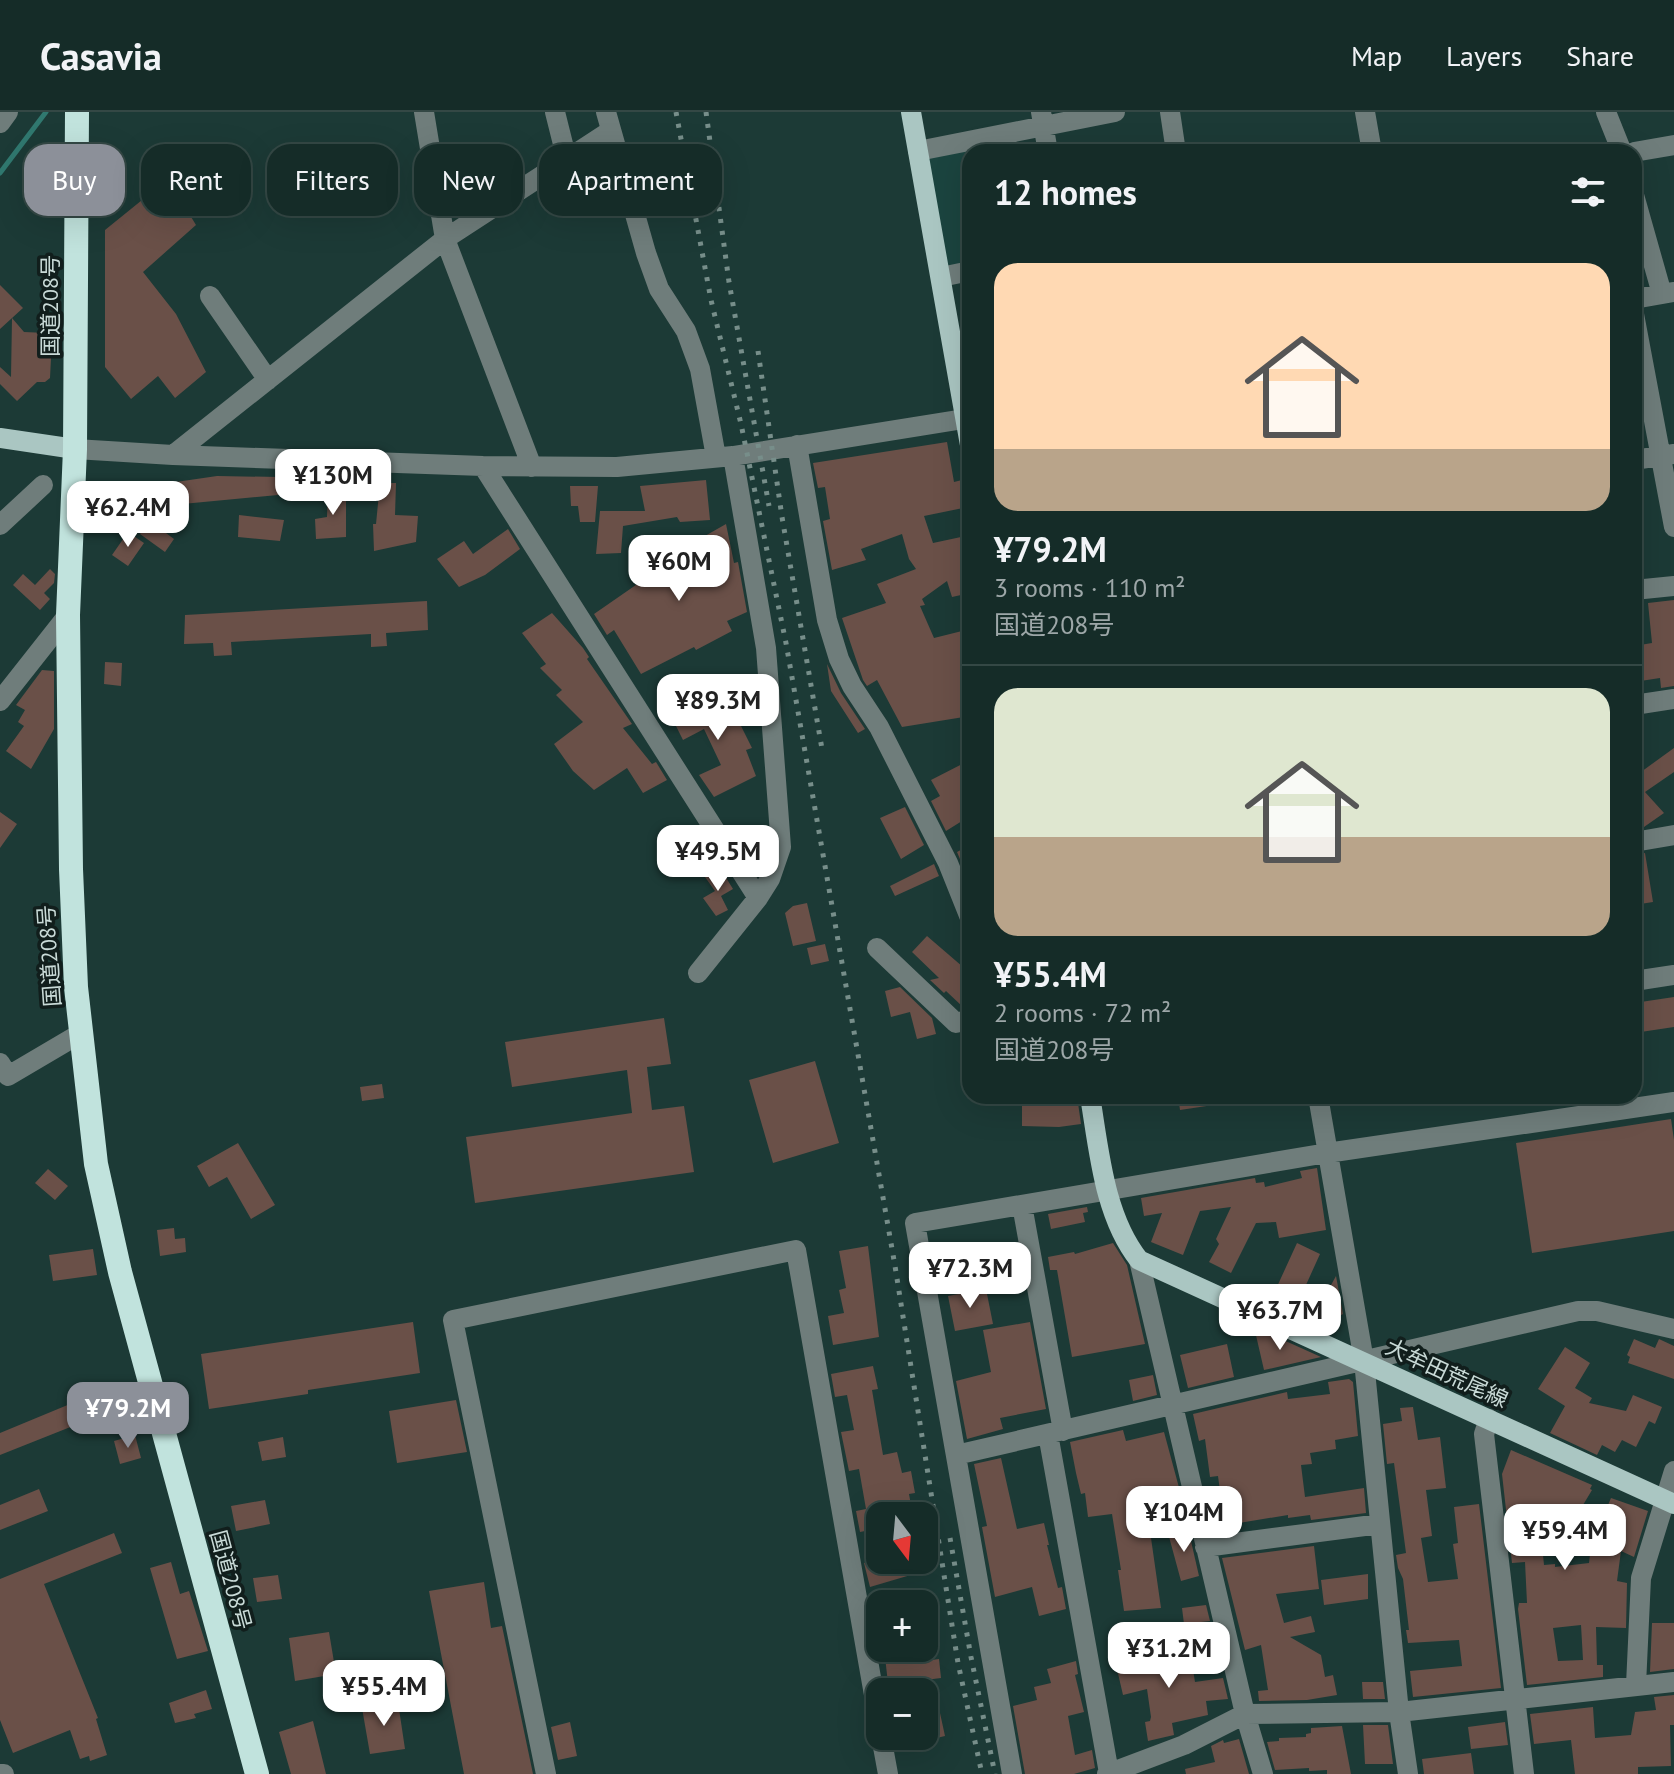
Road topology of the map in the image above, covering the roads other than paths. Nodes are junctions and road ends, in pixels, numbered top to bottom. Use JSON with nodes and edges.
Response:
{"nodes":[{"id":1,"x":8,"y":112,"type":"edge"},
{"id":2,"x":77,"y":112,"type":"edge"},
{"id":3,"x":424,"y":112,"type":"edge"},
{"id":4,"x":555,"y":112,"type":"edge"},
{"id":5,"x":911,"y":112,"type":"edge"},
{"id":6,"x":1115,"y":112,"type":"edge"},
{"id":7,"x":1170,"y":112,"type":"edge"},
{"id":8,"x":1365,"y":112,"type":"edge"},
{"id":9,"x":1606,"y":112,"type":"edge"},
{"id":10,"x":1042,"y":118,"type":"edge"},
{"id":11,"x":608,"y":122,"type":"edge"},
{"id":12,"x":0,"y":123,"type":"edge"},
{"id":13,"x":563,"y":144,"type":"edge"},
{"id":14,"x":584,"y":144,"type":"edge"},
{"id":15,"x":1047,"y":144,"type":"edge"},
{"id":16,"x":1175,"y":144,"type":"edge"},
{"id":17,"x":1371,"y":144,"type":"edge"},
{"id":18,"x":1619,"y":144,"type":"edge"},
{"id":19,"x":1674,"y":145,"type":"edge"},
{"id":20,"x":918,"y":151,"type":"junction"},
{"id":21,"x":1642,"y":151,"type":"edge"},
{"id":22,"x":539,"y":178,"type":"edge"},
{"id":23,"x":1642,"y":218,"type":"edge"},
{"id":24,"x":445,"y":239,"type":"junction"},
{"id":25,"x":962,"y":273,"type":"edge"},
{"id":26,"x":941,"y":277,"type":"junction"},
{"id":27,"x":1668,"y":293,"type":"edge"},
{"id":28,"x":210,"y":296,"type":"dead end"},
{"id":29,"x":1642,"y":298,"type":"edge"},
{"id":30,"x":1642,"y":347,"type":"edge"},
{"id":31,"x":268,"y":380,"type":"junction"},
{"id":32,"x":962,"y":391,"type":"edge"},
{"id":33,"x":962,"y":419,"type":"edge"},
{"id":34,"x":0,"y":438,"type":"edge"},
{"id":35,"x":797,"y":445,"type":"junction"},
{"id":36,"x":75,"y":449,"type":"junction"},
{"id":37,"x":173,"y":455,"type":"junction"},
{"id":38,"x":1668,"y":455,"type":"edge"},
{"id":39,"x":725,"y":456,"type":"junction"},
{"id":40,"x":1642,"y":459,"type":"edge"},
{"id":41,"x":483,"y":466,"type":"junction"},
{"id":42,"x":532,"y":467,"type":"junction"},
{"id":43,"x":43,"y":485,"type":"dead end"},
{"id":44,"x":0,"y":525,"type":"edge"},
{"id":45,"x":1674,"y":527,"type":"edge"},
{"id":46,"x":1674,"y":586,"type":"edge"},
{"id":47,"x":1642,"y":589,"type":"edge"},
{"id":48,"x":68,"y":615,"type":"junction"},
{"id":49,"x":1674,"y":699,"type":"edge"},
{"id":50,"x":0,"y":701,"type":"edge"},
{"id":51,"x":1642,"y":704,"type":"edge"},
{"id":52,"x":1674,"y":835,"type":"edge"},
{"id":53,"x":1642,"y":841,"type":"edge"},
{"id":54,"x":758,"y":898,"type":"junction"},
{"id":55,"x":962,"y":900,"type":"edge"},
{"id":56,"x":877,"y":948,"type":"dead end"},
{"id":57,"x":698,"y":973,"type":"dead end"},
{"id":58,"x":1674,"y":975,"type":"edge"},
{"id":59,"x":1642,"y":980,"type":"edge"},
{"id":60,"x":962,"y":1021,"type":"edge"},
{"id":61,"x":81,"y":1033,"type":"junction"},
{"id":62,"x":0,"y":1063,"type":"edge"},
{"id":63,"x":1674,"y":1102,"type":"edge"},
{"id":64,"x":1091,"y":1104,"type":"edge"},
{"id":65,"x":1319,"y":1104,"type":"edge"},
{"id":66,"x":1327,"y":1153,"type":"junction"},
{"id":67,"x":1107,"y":1191,"type":"junction"},
{"id":68,"x":1022,"y":1205,"type":"junction"},
{"id":69,"x":1139,"y":1260,"type":"junction"},
{"id":70,"x":1674,"y":1329,"type":"edge"},
{"id":71,"x":1364,"y":1361,"type":"junction"},
{"id":72,"x":1171,"y":1405,"type":"junction"},
{"id":73,"x":1489,"y":1419,"type":"junction"},
{"id":74,"x":1056,"y":1432,"type":"junction"},
{"id":75,"x":956,"y":1455,"type":"junction"},
{"id":76,"x":1674,"y":1471,"type":"edge"},
{"id":77,"x":1669,"y":1501,"type":"edge"},
{"id":78,"x":1380,"y":1524,"type":"junction"},
{"id":79,"x":1205,"y":1547,"type":"junction"},
{"id":80,"x":871,"y":1678,"type":"edge"},
{"id":81,"x":1674,"y":1682,"type":"edge"},
{"id":82,"x":1636,"y":1685,"type":"junction"},
{"id":83,"x":1515,"y":1699,"type":"junction"},
{"id":84,"x":1399,"y":1712,"type":"junction"},
{"id":85,"x":1245,"y":1714,"type":"junction"},
{"id":86,"x":884,"y":1750,"type":"edge"},
{"id":87,"x":1142,"y":1768,"type":"edge"},
{"id":88,"x":257,"y":1774,"type":"edge"},
{"id":89,"x":546,"y":1774,"type":"edge"},
{"id":90,"x":888,"y":1774,"type":"edge"},
{"id":91,"x":1012,"y":1774,"type":"edge"},
{"id":92,"x":1108,"y":1774,"type":"edge"},
{"id":93,"x":1263,"y":1774,"type":"edge"},
{"id":94,"x":1408,"y":1774,"type":"edge"},
{"id":95,"x":1524,"y":1774,"type":"edge"}],
"edges":[{"from":1,"to":12,"type":"street"},
{"from":2,"to":36,"type":"highway","name":"国道208号"},
{"from":3,"to":24,"type":"street"},
{"from":4,"to":13,"type":"street"},
{"from":5,"to":20,"type":"main road"},
{"from":6,"to":10,"type":"street"},
{"from":7,"to":16,"type":"street"},
{"from":8,"to":17,"type":"street"},
{"from":9,"to":18,"type":"street"},
{"from":10,"to":15,"type":"street"},
{"from":10,"to":20,"type":"street"},
{"from":11,"to":14,"type":"street"},
{"from":11,"to":39,"type":"street"},
{"from":19,"to":21,"type":"street"},
{"from":20,"to":26,"type":"main road"},
{"from":22,"to":24,"type":"street"},
{"from":23,"to":27,"type":"street"},
{"from":24,"to":31,"type":"street"},
{"from":24,"to":42,"type":"street"},
{"from":25,"to":26,"type":"street"},
{"from":26,"to":32,"type":"main road"},
{"from":27,"to":29,"type":"street"},
{"from":28,"to":31,"type":"street"},
{"from":30,"to":38,"type":"street"},
{"from":31,"to":37,"type":"street"},
{"from":33,"to":35,"type":"street"},
{"from":34,"to":36,"type":"main road"},
{"from":35,"to":39,"type":"street"},
{"from":35,"to":55,"type":"street"},
{"from":36,"to":37,"type":"street"},
{"from":36,"to":48,"type":"highway","name":"国道208号"},
{"from":37,"to":41,"type":"street"},
{"from":38,"to":40,"type":"street"},
{"from":38,"to":45,"type":"street"},
{"from":39,"to":42,"type":"street"},
{"from":39,"to":54,"type":"street"},
{"from":41,"to":42,"type":"street"},
{"from":41,"to":54,"type":"street"},
{"from":43,"to":44,"type":"street"},
{"from":46,"to":47,"type":"street"},
{"from":48,"to":50,"type":"street"},
{"from":48,"to":61,"type":"highway","name":"国道208号"},
{"from":49,"to":51,"type":"street"},
{"from":52,"to":53,"type":"street"},
{"from":54,"to":57,"type":"street"},
{"from":56,"to":60,"type":"street"},
{"from":58,"to":59,"type":"street"},
{"from":61,"to":62,"type":"street"},
{"from":61,"to":88,"type":"highway","name":"国道208号"},
{"from":63,"to":66,"type":"street"},
{"from":64,"to":67,"type":"main road"},
{"from":65,"to":66,"type":"street"},
{"from":66,"to":67,"type":"street"},
{"from":66,"to":71,"type":"street"},
{"from":67,"to":68,"type":"street"},
{"from":67,"to":69,"type":"main road"},
{"from":68,"to":74,"type":"street"},
{"from":68,"to":75,"type":"street"},
{"from":69,"to":71,"type":"main road","name":"大牟田荒尾線"},
{"from":69,"to":72,"type":"street"},
{"from":70,"to":71,"type":"street"},
{"from":71,"to":72,"type":"street"},
{"from":71,"to":73,"type":"main road","name":"大牟田荒尾線"},
{"from":71,"to":78,"type":"street"},
{"from":72,"to":74,"type":"street"},
{"from":72,"to":79,"type":"street"},
{"from":73,"to":77,"type":"main road","name":"大牟田荒尾線"},
{"from":73,"to":83,"type":"street"},
{"from":74,"to":75,"type":"street"},
{"from":74,"to":92,"type":"street"},
{"from":75,"to":91,"type":"street"},
{"from":76,"to":77,"type":"street"},
{"from":77,"to":82,"type":"street"},
{"from":78,"to":79,"type":"street"},
{"from":78,"to":84,"type":"street"},
{"from":79,"to":85,"type":"street"},
{"from":80,"to":89,"type":"street"},
{"from":81,"to":82,"type":"street"},
{"from":82,"to":83,"type":"street"},
{"from":83,"to":84,"type":"street"},
{"from":83,"to":95,"type":"street"},
{"from":84,"to":85,"type":"street"},
{"from":84,"to":94,"type":"street"},
{"from":85,"to":87,"type":"street"},
{"from":85,"to":93,"type":"street"},
{"from":86,"to":90,"type":"street"},
{"from":87,"to":92,"type":"street"}]}
